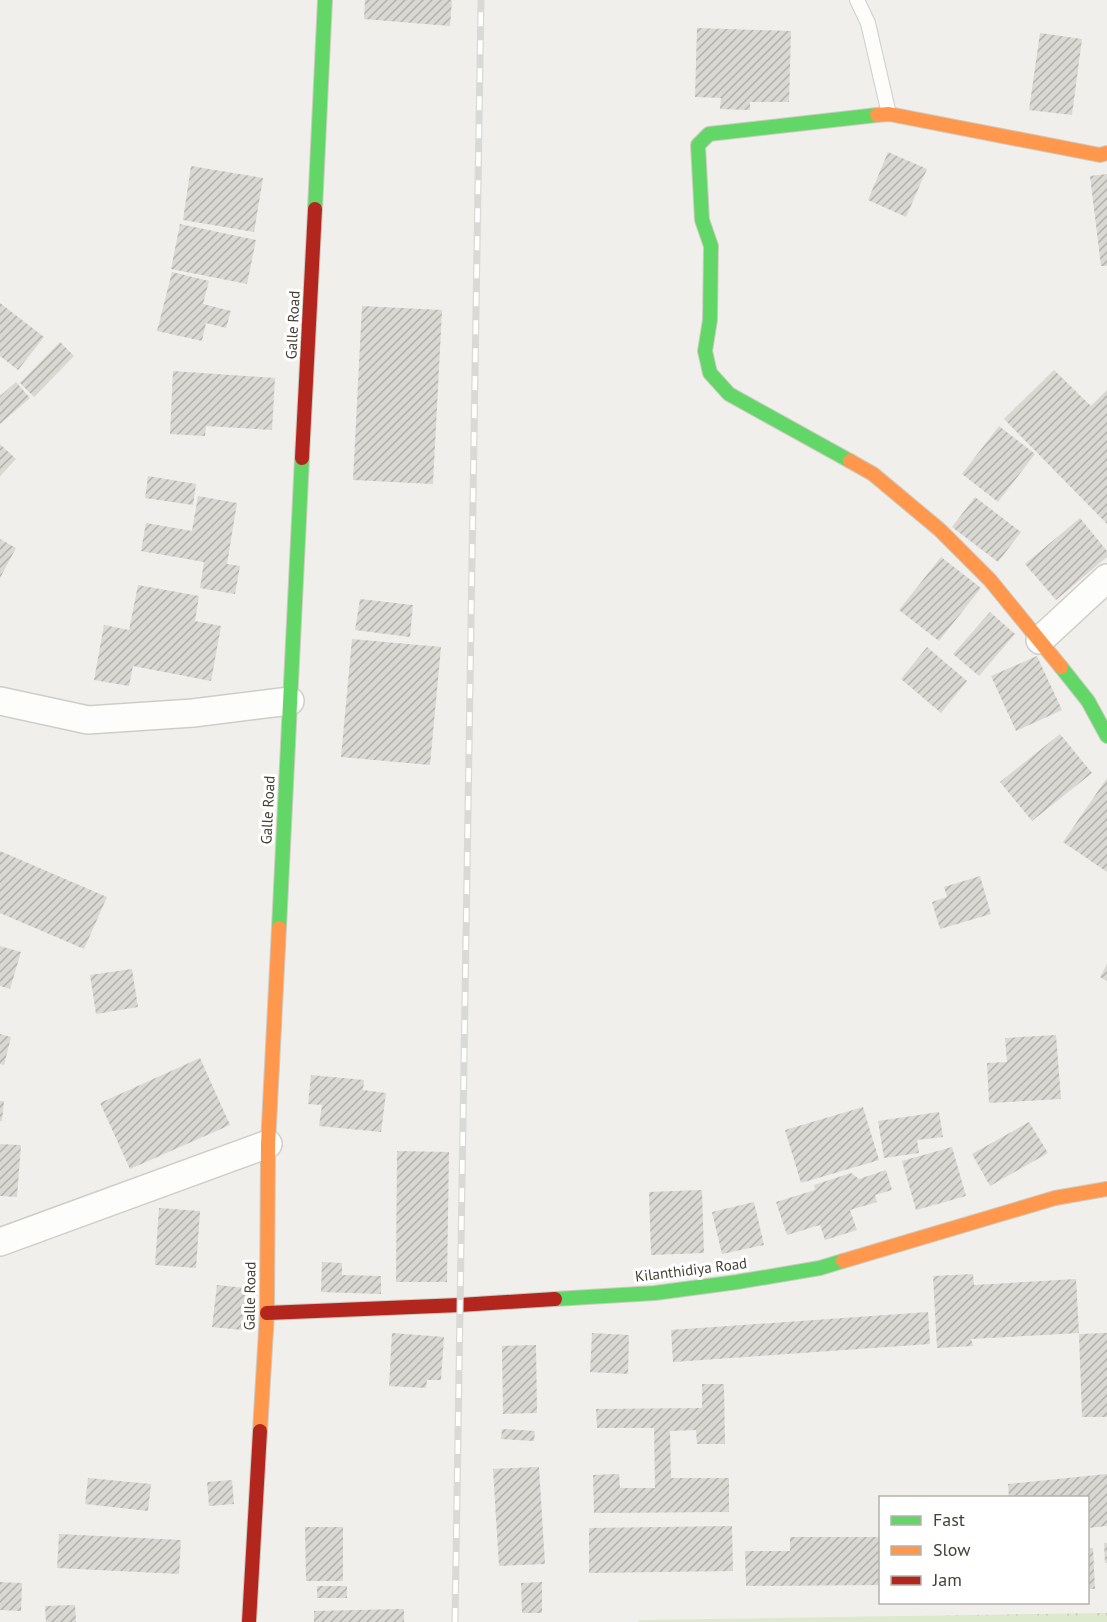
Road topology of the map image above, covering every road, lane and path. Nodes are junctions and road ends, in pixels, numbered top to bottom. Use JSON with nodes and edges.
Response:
{"nodes":[{"id":1,"x":326,"y":0,"type":"edge"},
{"id":2,"x":857,"y":0,"type":"edge"},
{"id":3,"x":889,"y":114,"type":"junction"},
{"id":4,"x":1107,"y":153,"type":"edge"},
{"id":5,"x":1107,"y":578,"type":"edge"},
{"id":6,"x":1040,"y":640,"type":"junction"},
{"id":7,"x":0,"y":700,"type":"edge"},
{"id":8,"x":290,"y":701,"type":"junction"},
{"id":9,"x":1107,"y":736,"type":"edge"},
{"id":10,"x":268,"y":1144,"type":"junction"},
{"id":11,"x":1107,"y":1189,"type":"edge"},
{"id":12,"x":0,"y":1242,"type":"edge"},
{"id":13,"x":267,"y":1313,"type":"junction"},
{"id":14,"x":249,"y":1622,"type":"edge"}],
"edges":[{"from":1,"to":8,"type":"main road","name":"Galle Road"},
{"from":2,"to":3,"type":"lane"},
{"from":3,"to":4,"type":"main road"},
{"from":3,"to":6,"type":"main road"},
{"from":5,"to":6,"type":"street"},
{"from":6,"to":9,"type":"main road"},
{"from":7,"to":8,"type":"street"},
{"from":8,"to":10,"type":"main road","name":"Galle Road"},
{"from":10,"to":12,"type":"street"},
{"from":10,"to":13,"type":"main road","name":"Galle Road"},
{"from":11,"to":13,"type":"main road","name":"Kilanthidiya Road"},
{"from":13,"to":14,"type":"main road","name":"Galle Road"}]}
